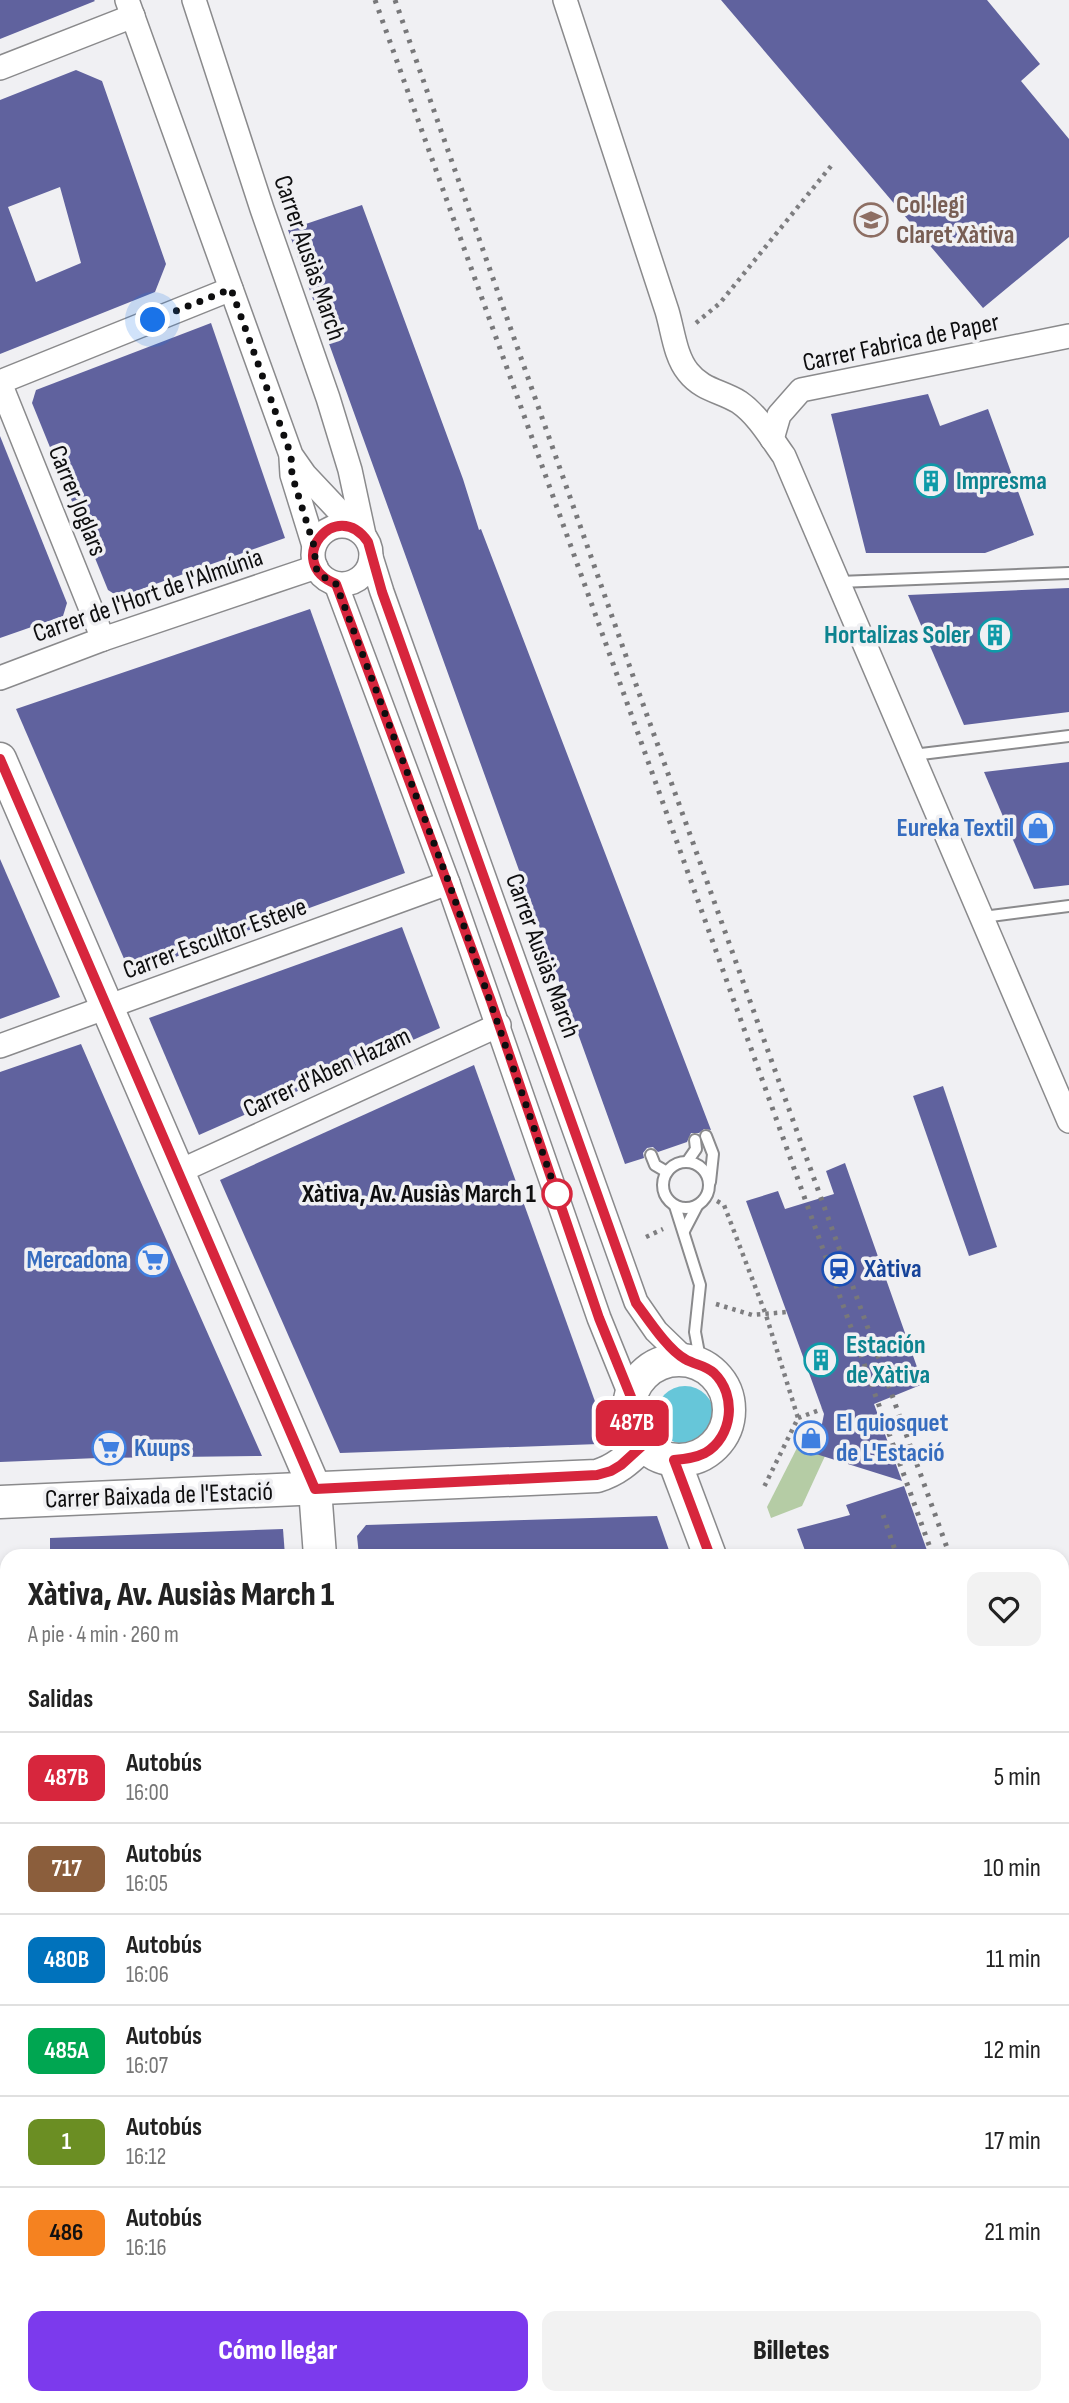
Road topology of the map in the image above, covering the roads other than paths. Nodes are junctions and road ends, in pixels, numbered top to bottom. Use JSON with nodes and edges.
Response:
{"nodes":[{"id":1,"x":194,"y":0,"type":"edge"},
{"id":2,"x":565,"y":0,"type":"edge"},
{"id":3,"x":130,"y":8,"type":"edge"},
{"id":4,"x":0,"y":68,"type":"edge"},
{"id":5,"x":231,"y":289,"type":"junction"},
{"id":6,"x":1069,"y":336,"type":"edge"},
{"id":7,"x":0,"y":382,"type":"edge"},
{"id":8,"x":772,"y":439,"type":"junction"},
{"id":9,"x":291,"y":455,"type":"junction"},
{"id":10,"x":360,"y":532,"type":"junction"},
{"id":11,"x":315,"y":557,"type":"junction"},
{"id":12,"x":371,"y":557,"type":"junction"},
{"id":13,"x":1069,"y":573,"type":"edge"},
{"id":14,"x":839,"y":582,"type":"junction"},
{"id":15,"x":336,"y":584,"type":"junction"},
{"id":16,"x":103,"y":639,"type":"junction"},
{"id":17,"x":0,"y":678,"type":"edge"},
{"id":18,"x":1069,"y":736,"type":"edge"},
{"id":19,"x":913,"y":755,"type":"junction"},
{"id":20,"x":0,"y":759,"type":"edge"},
{"id":21,"x":449,"y":883,"type":"junction"},
{"id":22,"x":1069,"y":906,"type":"edge"},
{"id":23,"x":983,"y":917,"type":"junction"},
{"id":24,"x":108,"y":1007,"type":"junction"},
{"id":25,"x":499,"y":1025,"type":"junction"},
{"id":26,"x":0,"y":1046,"type":"edge"},
{"id":27,"x":1069,"y":1121,"type":"edge"},
{"id":28,"x":706,"y":1136,"type":"dead end"},
{"id":29,"x":695,"y":1140,"type":"dead end"},
{"id":30,"x":651,"y":1155,"type":"dead end"},
{"id":31,"x":687,"y":1162,"type":"junction"},
{"id":32,"x":178,"y":1172,"type":"junction"},
{"id":33,"x":667,"y":1172,"type":"junction"},
{"id":34,"x":709,"y":1188,"type":"junction"},
{"id":35,"x":675,"y":1206,"type":"junction"},
{"id":36,"x":696,"y":1206,"type":"junction"},
{"id":37,"x":684,"y":1231,"type":"junction"},
{"id":38,"x":693,"y":1362,"type":"junction"},
{"id":39,"x":631,"y":1397,"type":"junction"},
{"id":40,"x":643,"y":1445,"type":"junction"},
{"id":41,"x":674,"y":1460,"type":"junction"},
{"id":42,"x":315,"y":1489,"type":"junction"},
{"id":43,"x":0,"y":1503,"type":"edge"},
{"id":44,"x":319,"y":1549,"type":"edge"},
{"id":45,"x":707,"y":1549,"type":"edge"}],
"edges":[{"from":1,"to":10,"type":"street","name":"Carrer Ausiàs March"},
{"from":2,"to":8,"type":"street"},
{"from":3,"to":4,"type":"street"},
{"from":3,"to":5,"type":"street"},
{"from":5,"to":7,"type":"street"},
{"from":5,"to":9,"type":"street"},
{"from":6,"to":8,"type":"street","name":"Carrer Fabrica de Paper"},
{"from":7,"to":16,"type":"street","name":"Carrer Joglars"},
{"from":8,"to":14,"type":"street"},
{"from":9,"to":10,"type":"street"},
{"from":9,"to":11,"type":"street"},
{"from":10,"to":11,"type":"street"},
{"from":10,"to":12,"type":"street"},
{"from":11,"to":15,"type":"street"},
{"from":11,"to":16,"type":"street","name":"Carrer de l'Hort de l'Almúnia"},
{"from":12,"to":15,"type":"street"},
{"from":12,"to":38,"type":"street","name":"Carrer Ausiàs March"},
{"from":13,"to":14,"type":"lane"},
{"from":14,"to":19,"type":"street"},
{"from":15,"to":21,"type":"street"},
{"from":16,"to":17,"type":"street","name":"Carrer de l'Hort de l'Almúnia"},
{"from":18,"to":19,"type":"lane"},
{"from":19,"to":23,"type":"street"},
{"from":20,"to":24,"type":"street"},
{"from":21,"to":24,"type":"street","name":"Carrer Escultor Esteve"},
{"from":21,"to":25,"type":"street"},
{"from":22,"to":23,"type":"lane"},
{"from":23,"to":27,"type":"street"},
{"from":24,"to":26,"type":"street","name":"Carrer Escultor Esteve"},
{"from":24,"to":32,"type":"street"},
{"from":25,"to":32,"type":"street","name":"Carrer d'Aben Hazam"},
{"from":25,"to":39,"type":"street"},
{"from":28,"to":34,"type":"lane"},
{"from":29,"to":31,"type":"lane"},
{"from":30,"to":33,"type":"lane"},
{"from":31,"to":33,"type":"lane"},
{"from":31,"to":34,"type":"lane"},
{"from":32,"to":42,"type":"street"},
{"from":33,"to":35,"type":"lane"},
{"from":34,"to":36,"type":"lane"},
{"from":35,"to":36,"type":"lane"},
{"from":35,"to":37,"type":"lane"},
{"from":36,"to":37,"type":"lane"},
{"from":37,"to":38,"type":"lane"},
{"from":38,"to":39,"type":"street"},
{"from":38,"to":41,"type":"street"},
{"from":39,"to":40,"type":"street"},
{"from":40,"to":41,"type":"street"},
{"from":40,"to":42,"type":"street","name":"Carrer Baixada de l'Estació"},
{"from":41,"to":45,"type":"street"},
{"from":42,"to":43,"type":"street","name":"Carrer Baixada de l'Estació"},
{"from":42,"to":44,"type":"street"}]}
